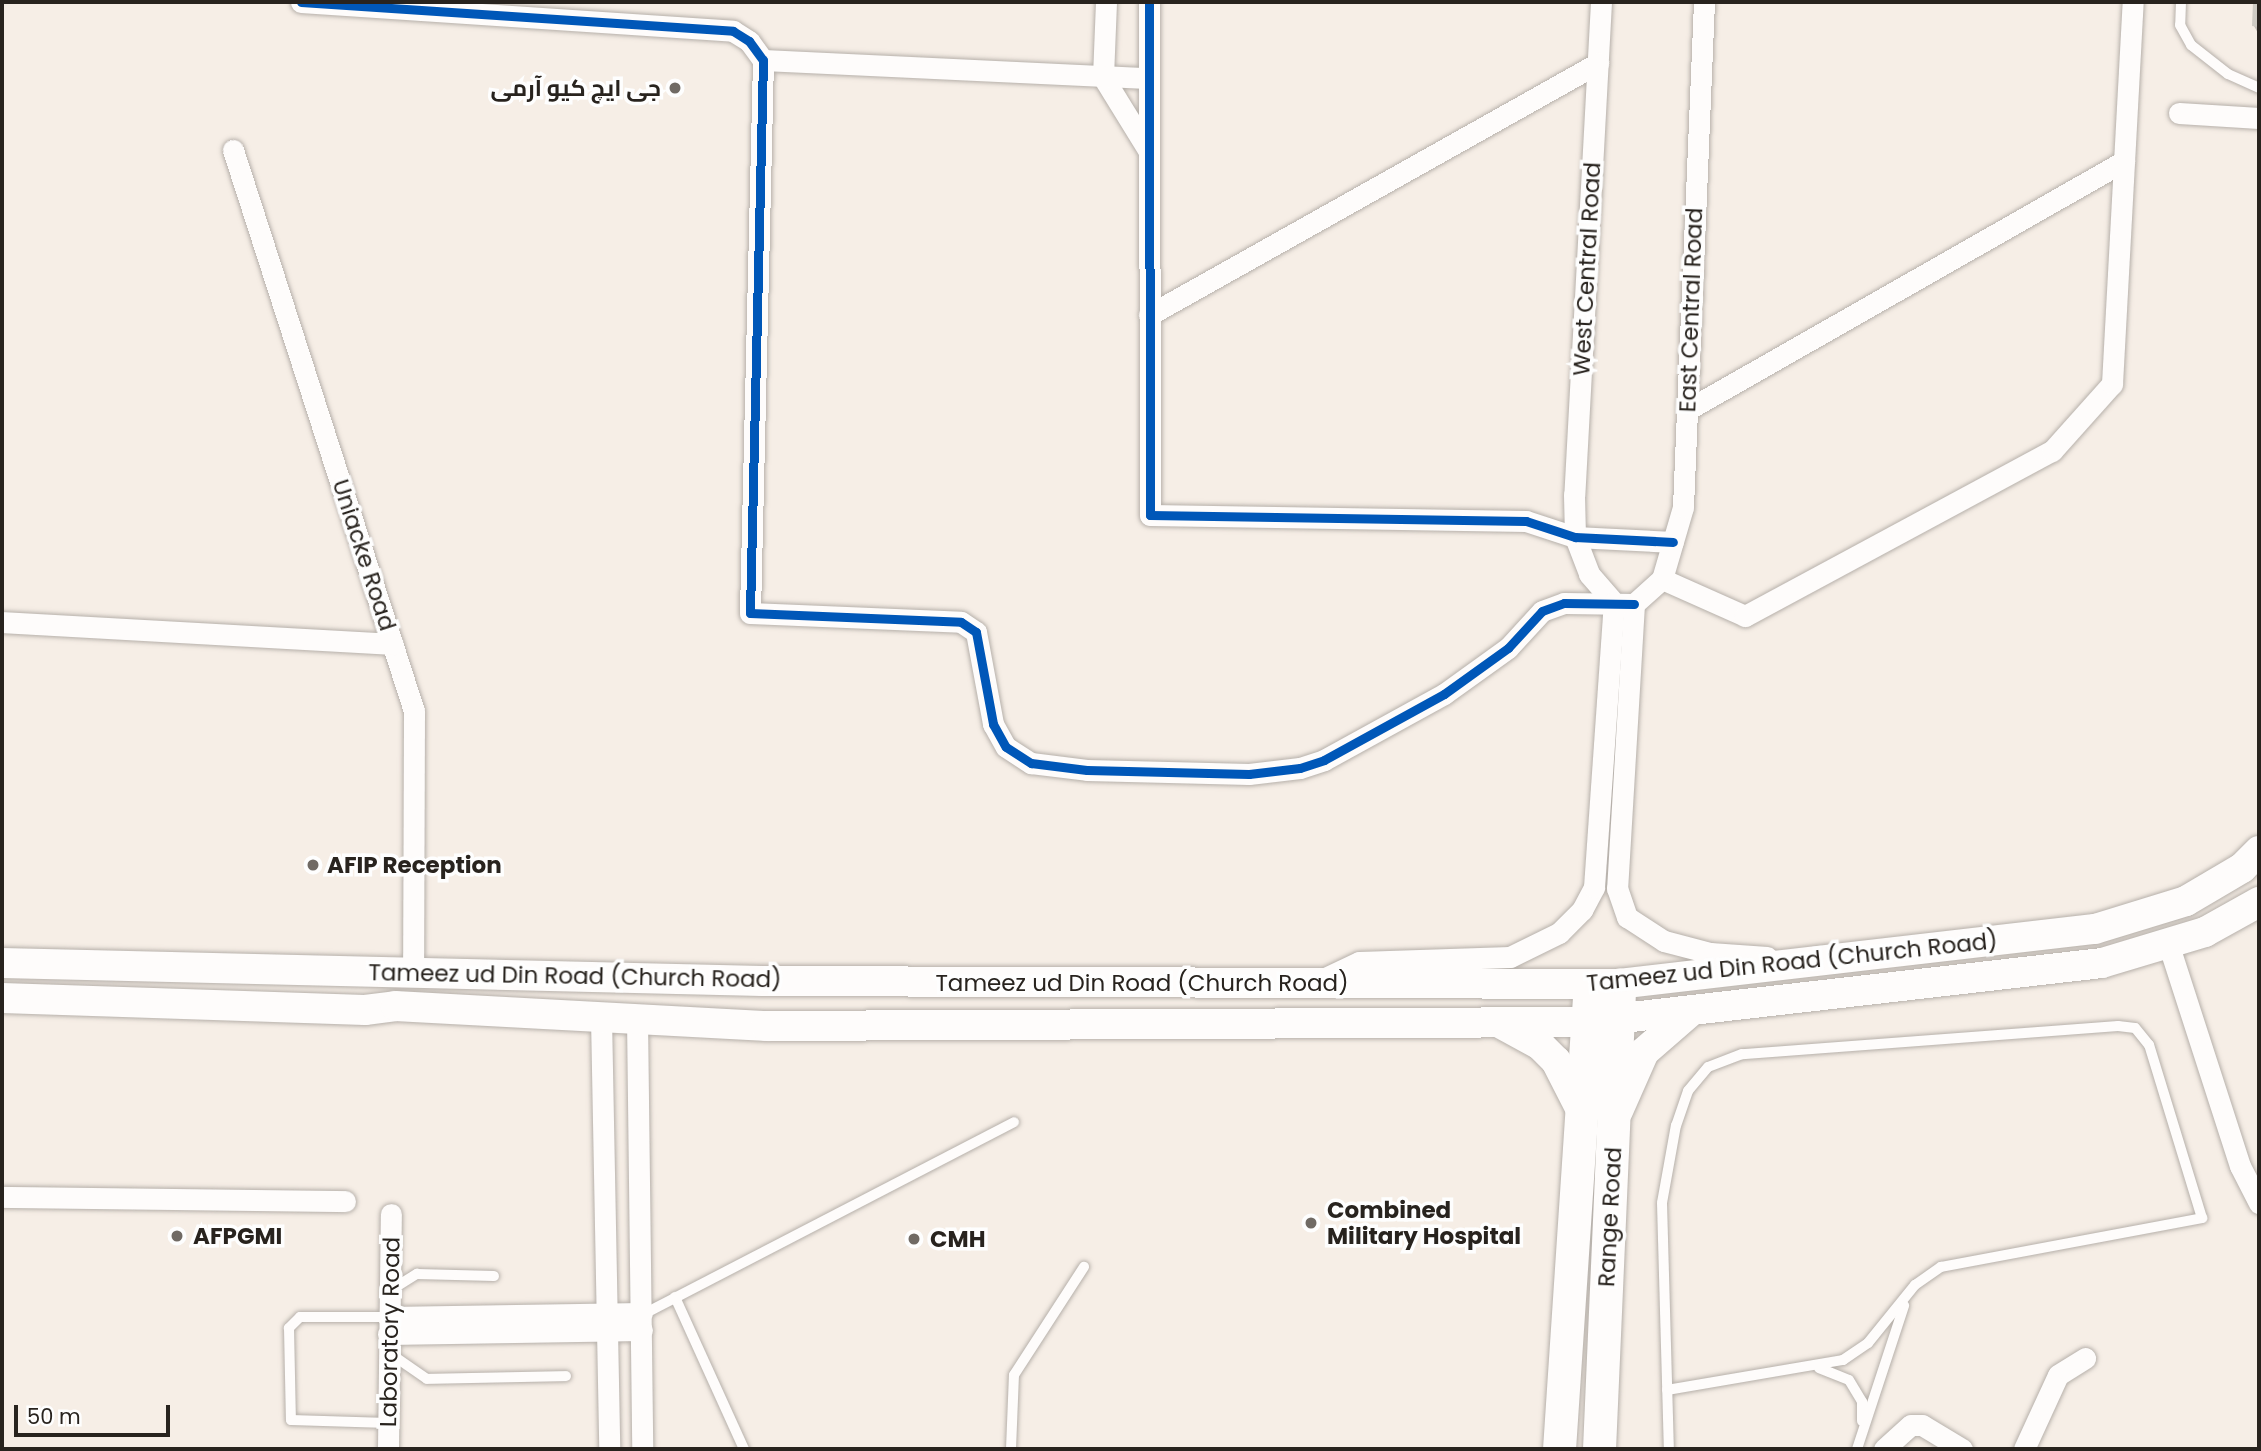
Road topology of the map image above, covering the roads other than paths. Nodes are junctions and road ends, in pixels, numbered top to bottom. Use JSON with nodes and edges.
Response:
{"nodes":[{"id":1,"x":301,"y":2,"type":"edge"},
{"id":2,"x":1107,"y":2,"type":"edge"},
{"id":3,"x":1149,"y":2,"type":"edge"},
{"id":4,"x":1602,"y":2,"type":"edge"},
{"id":5,"x":1704,"y":2,"type":"edge"},
{"id":6,"x":2133,"y":2,"type":"edge"},
{"id":7,"x":2181,"y":2,"type":"edge"},
{"id":8,"x":495,"y":8,"type":"edge"},
{"id":9,"x":763,"y":60,"type":"junction"},
{"id":10,"x":1598,"y":63,"type":"junction"},
{"id":11,"x":1103,"y":77,"type":"junction"},
{"id":12,"x":1148,"y":79,"type":"junction"},
{"id":13,"x":2259,"y":88,"type":"edge"},
{"id":14,"x":2179,"y":113,"type":"dead end"},
{"id":15,"x":2259,"y":118,"type":"edge"},
{"id":16,"x":233,"y":150,"type":"dead end"},
{"id":17,"x":1148,"y":150,"type":"junction"},
{"id":18,"x":2124,"y":161,"type":"junction"},
{"id":19,"x":1149,"y":315,"type":"junction"},
{"id":20,"x":1687,"y":410,"type":"junction"},
{"id":21,"x":1575,"y":537,"type":"junction"},
{"id":22,"x":1672,"y":542,"type":"junction"},
{"id":23,"x":1662,"y":579,"type":"junction"},
{"id":24,"x":1624,"y":604,"type":"junction"},
{"id":25,"x":2,"y":622,"type":"edge"},
{"id":26,"x":392,"y":644,"type":"junction"},
{"id":27,"x":2259,"y":851,"type":"edge"},
{"id":28,"x":2259,"y":902,"type":"edge"},
{"id":29,"x":2104,"y":926,"type":"junction"},
{"id":30,"x":2168,"y":943,"type":"junction"},
{"id":31,"x":2,"y":962,"type":"edge"},
{"id":32,"x":42,"y":963,"type":"junction"},
{"id":33,"x":413,"y":972,"type":"junction"},
{"id":34,"x":762,"y":981,"type":"junction"},
{"id":35,"x":1313,"y":984,"type":"junction"},
{"id":36,"x":1604,"y":985,"type":"junction"},
{"id":37,"x":2,"y":998,"type":"edge"},
{"id":38,"x":41,"y":999,"type":"junction"},
{"id":39,"x":1690,"y":1012,"type":"junction"},
{"id":40,"x":601,"y":1017,"type":"junction"},
{"id":41,"x":637,"y":1018,"type":"junction"},
{"id":42,"x":1604,"y":1021,"type":"junction"},
{"id":43,"x":1498,"y":1022,"type":"junction"},
{"id":44,"x":766,"y":1026,"type":"junction"},
{"id":45,"x":1582,"y":1112,"type":"junction"},
{"id":46,"x":1014,"y":1122,"type":"dead end"},
{"id":47,"x":1615,"y":1122,"type":"junction"},
{"id":48,"x":2,"y":1197,"type":"edge"},
{"id":49,"x":345,"y":1201,"type":"dead end"},
{"id":50,"x":2259,"y":1203,"type":"edge"},
{"id":51,"x":391,"y":1214,"type":"dead end"},
{"id":52,"x":1084,"y":1267,"type":"dead end"},
{"id":53,"x":494,"y":1276,"type":"dead end"},
{"id":54,"x":389,"y":1292,"type":"junction"},
{"id":55,"x":675,"y":1297,"type":"junction"},
{"id":56,"x":1906,"y":1300,"type":"junction"},
{"id":57,"x":642,"y":1319,"type":"junction"},
{"id":58,"x":607,"y":1322,"type":"junction"},
{"id":59,"x":388,"y":1334,"type":"junction"},
{"id":60,"x":2085,"y":1358,"type":"dead end"},
{"id":61,"x":1819,"y":1368,"type":"junction"},
{"id":62,"x":566,"y":1376,"type":"dead end"},
{"id":63,"x":1667,"y":1390,"type":"junction"},
{"id":64,"x":388,"y":1423,"type":"junction"},
{"id":65,"x":1862,"y":1434,"type":"junction"},
{"id":66,"x":388,"y":1449,"type":"edge"},
{"id":67,"x":609,"y":1449,"type":"edge"},
{"id":68,"x":642,"y":1449,"type":"edge"},
{"id":69,"x":744,"y":1449,"type":"edge"},
{"id":70,"x":1011,"y":1449,"type":"edge"},
{"id":71,"x":1559,"y":1449,"type":"edge"},
{"id":72,"x":1599,"y":1449,"type":"edge"},
{"id":73,"x":1669,"y":1449,"type":"edge"},
{"id":74,"x":1857,"y":1449,"type":"edge"},
{"id":75,"x":1884,"y":1449,"type":"edge"},
{"id":76,"x":1962,"y":1449,"type":"edge"},
{"id":77,"x":2024,"y":1449,"type":"edge"}],
"edges":[{"from":1,"to":8,"type":"street"},
{"from":2,"to":11,"type":"street"},
{"from":3,"to":12,"type":"street"},
{"from":4,"to":10,"type":"street","name":"West Central Road"},
{"from":4,"to":21,"type":"street","name":"West Central Road"},
{"from":5,"to":20,"type":"street","name":"East Central Road"},
{"from":6,"to":18,"type":"street"},
{"from":7,"to":13,"type":"lane"},
{"from":8,"to":9,"type":"street"},
{"from":9,"to":11,"type":"street"},
{"from":9,"to":24,"type":"street"},
{"from":10,"to":19,"type":"street"},
{"from":10,"to":21,"type":"street","name":"West Central Road"},
{"from":11,"to":12,"type":"street"},
{"from":11,"to":17,"type":"street"},
{"from":12,"to":17,"type":"street"},
{"from":14,"to":15,"type":"street"},
{"from":16,"to":26,"type":"street","name":"Uniacke Road"},
{"from":17,"to":19,"type":"street"},
{"from":18,"to":20,"type":"street"},
{"from":18,"to":23,"type":"street"},
{"from":19,"to":21,"type":"street"},
{"from":20,"to":22,"type":"street","name":"East Central Road"},
{"from":21,"to":22,"type":"street"},
{"from":21,"to":24,"type":"street","name":"West Central Road"},
{"from":22,"to":23,"type":"street","name":"East Central Road"},
{"from":23,"to":24,"type":"street"},
{"from":24,"to":29,"type":"street"},
{"from":24,"to":35,"type":"street"},
{"from":25,"to":26,"type":"street"},
{"from":26,"to":33,"type":"street","name":"Uniacke Road"},
{"from":27,"to":29,"type":"main road","name":"Tameez ud Din Road (Church Road)"},
{"from":28,"to":30,"type":"main road","name":"Tameez ud Din Road (Church Road)"},
{"from":29,"to":36,"type":"main road","name":"Tameez ud Din Road (Church Road)"},
{"from":30,"to":39,"type":"main road","name":"Tameez ud Din Road (Church Road)"},
{"from":30,"to":50,"type":"street"},
{"from":31,"to":32,"type":"main road","name":"Tameez ud Din Road (Church Road)"},
{"from":32,"to":33,"type":"main road","name":"Tameez ud Din Road (Church Road)"},
{"from":32,"to":38,"type":"main road"},
{"from":33,"to":34,"type":"main road","name":"Tameez ud Din Road (Church Road)"},
{"from":34,"to":35,"type":"main road","name":"Tameez ud Din Road (Church Road)"},
{"from":34,"to":44,"type":"main road"},
{"from":35,"to":36,"type":"main road","name":"Tameez ud Din Road (Church Road)"},
{"from":36,"to":42,"type":"main road"},
{"from":37,"to":38,"type":"main road","name":"Tameez ud Din Road (Church Road)"},
{"from":38,"to":40,"type":"main road","name":"Tameez ud Din Road (Church Road)"},
{"from":39,"to":42,"type":"main road","name":"Tameez ud Din Road (Church Road)"},
{"from":39,"to":47,"type":"main road"},
{"from":40,"to":41,"type":"main road","name":"Tameez ud Din Road (Church Road)"},
{"from":40,"to":58,"type":"street"},
{"from":41,"to":44,"type":"main road","name":"Tameez ud Din Road (Church Road)"},
{"from":41,"to":57,"type":"street"},
{"from":42,"to":43,"type":"main road","name":"Tameez ud Din Road (Church Road)"},
{"from":42,"to":45,"type":"main road"},
{"from":42,"to":47,"type":"main road","name":"Range Road"},
{"from":43,"to":44,"type":"main road","name":"Tameez ud Din Road (Church Road)"},
{"from":43,"to":45,"type":"main road"},
{"from":45,"to":71,"type":"main road"},
{"from":46,"to":55,"type":"lane"},
{"from":47,"to":72,"type":"main road","name":"Range Road"},
{"from":48,"to":49,"type":"street"},
{"from":51,"to":54,"type":"street","name":"Laboratory Road"},
{"from":52,"to":70,"type":"lane"},
{"from":53,"to":54,"type":"lane"},
{"from":54,"to":59,"type":"street","name":"Laboratory Road"},
{"from":55,"to":57,"type":"lane"},
{"from":55,"to":69,"type":"lane"},
{"from":56,"to":61,"type":"lane"},
{"from":56,"to":63,"type":"lane"},
{"from":56,"to":65,"type":"lane"},
{"from":57,"to":58,"type":"street"},
{"from":57,"to":68,"type":"street"},
{"from":58,"to":59,"type":"street"},
{"from":58,"to":67,"type":"street"},
{"from":59,"to":62,"type":"lane"},
{"from":59,"to":64,"type":"street","name":"Laboratory Road"},
{"from":59,"to":64,"type":"lane"},
{"from":60,"to":77,"type":"street"},
{"from":61,"to":63,"type":"lane"},
{"from":61,"to":65,"type":"lane"},
{"from":63,"to":73,"type":"lane"},
{"from":64,"to":66,"type":"street","name":"Laboratory Road"},
{"from":65,"to":74,"type":"lane"},
{"from":75,"to":76,"type":"street"}]}
